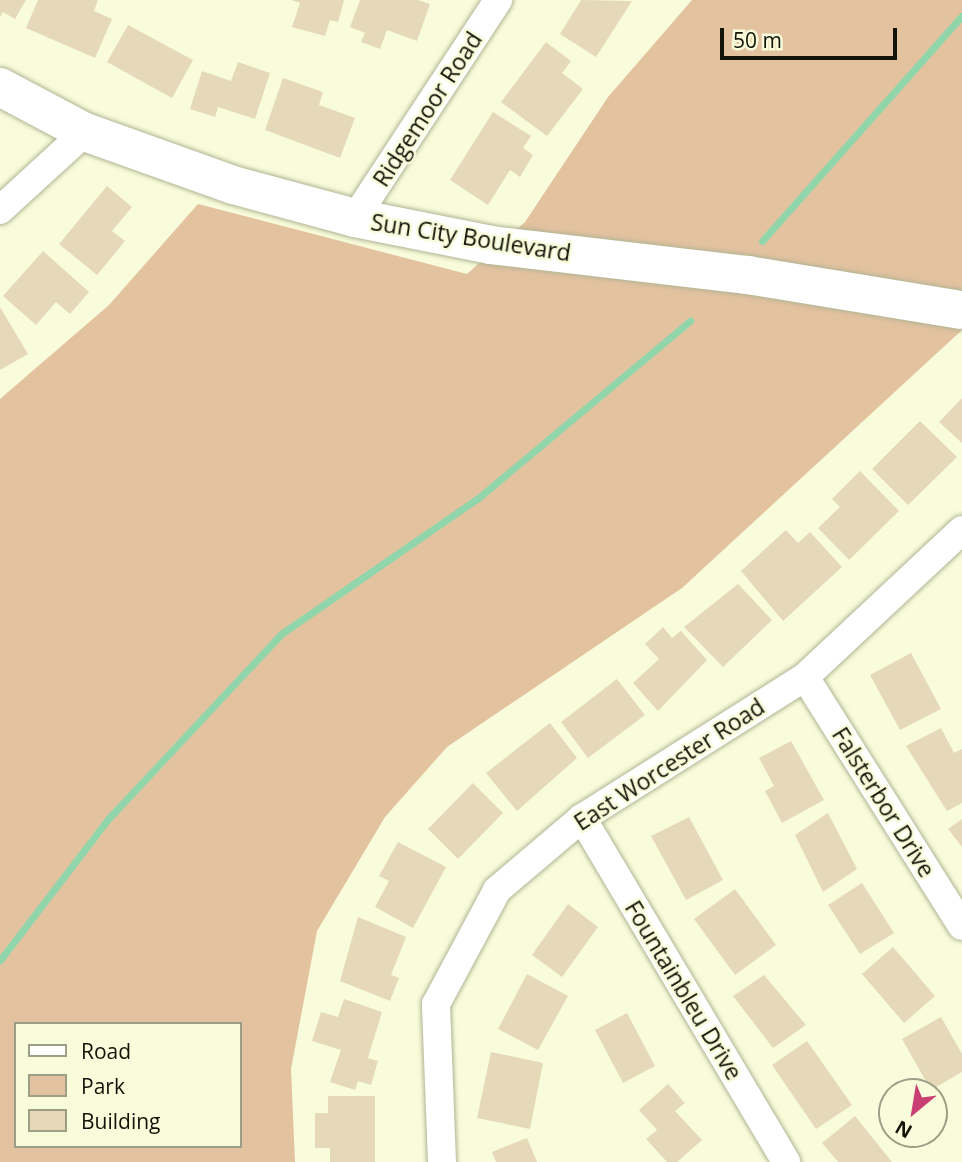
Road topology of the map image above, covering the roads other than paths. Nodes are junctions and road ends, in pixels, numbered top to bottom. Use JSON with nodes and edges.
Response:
{"nodes":[{"id":1,"x":498,"y":0,"type":"edge"},
{"id":2,"x":0,"y":87,"type":"edge"},
{"id":3,"x":85,"y":132,"type":"junction"},
{"id":4,"x":0,"y":210,"type":"edge"},
{"id":5,"x":355,"y":218,"type":"junction"},
{"id":6,"x":962,"y":310,"type":"edge"},
{"id":7,"x":962,"y":530,"type":"edge"},
{"id":8,"x":805,"y":677,"type":"junction"},
{"id":9,"x":582,"y":818,"type":"junction"},
{"id":10,"x":962,"y":926,"type":"edge"},
{"id":11,"x":442,"y":1162,"type":"edge"},
{"id":12,"x":786,"y":1162,"type":"edge"}],
"edges":[{"from":1,"to":5,"type":"street","name":"Ridgemoor Road"},
{"from":2,"to":3,"type":"street","name":"Sun City Boulevard"},
{"from":3,"to":4,"type":"street"},
{"from":3,"to":5,"type":"street","name":"Sun City Boulevard"},
{"from":5,"to":6,"type":"street","name":"Sun City Boulevard"},
{"from":7,"to":8,"type":"street","name":"East Worcester Road"},
{"from":8,"to":9,"type":"street","name":"East Worcester Road"},
{"from":8,"to":10,"type":"street","name":"Falsterbor Drive"},
{"from":9,"to":11,"type":"street","name":"East Worcester Road"},
{"from":9,"to":12,"type":"street","name":"Fountainbleu Drive"}]}
